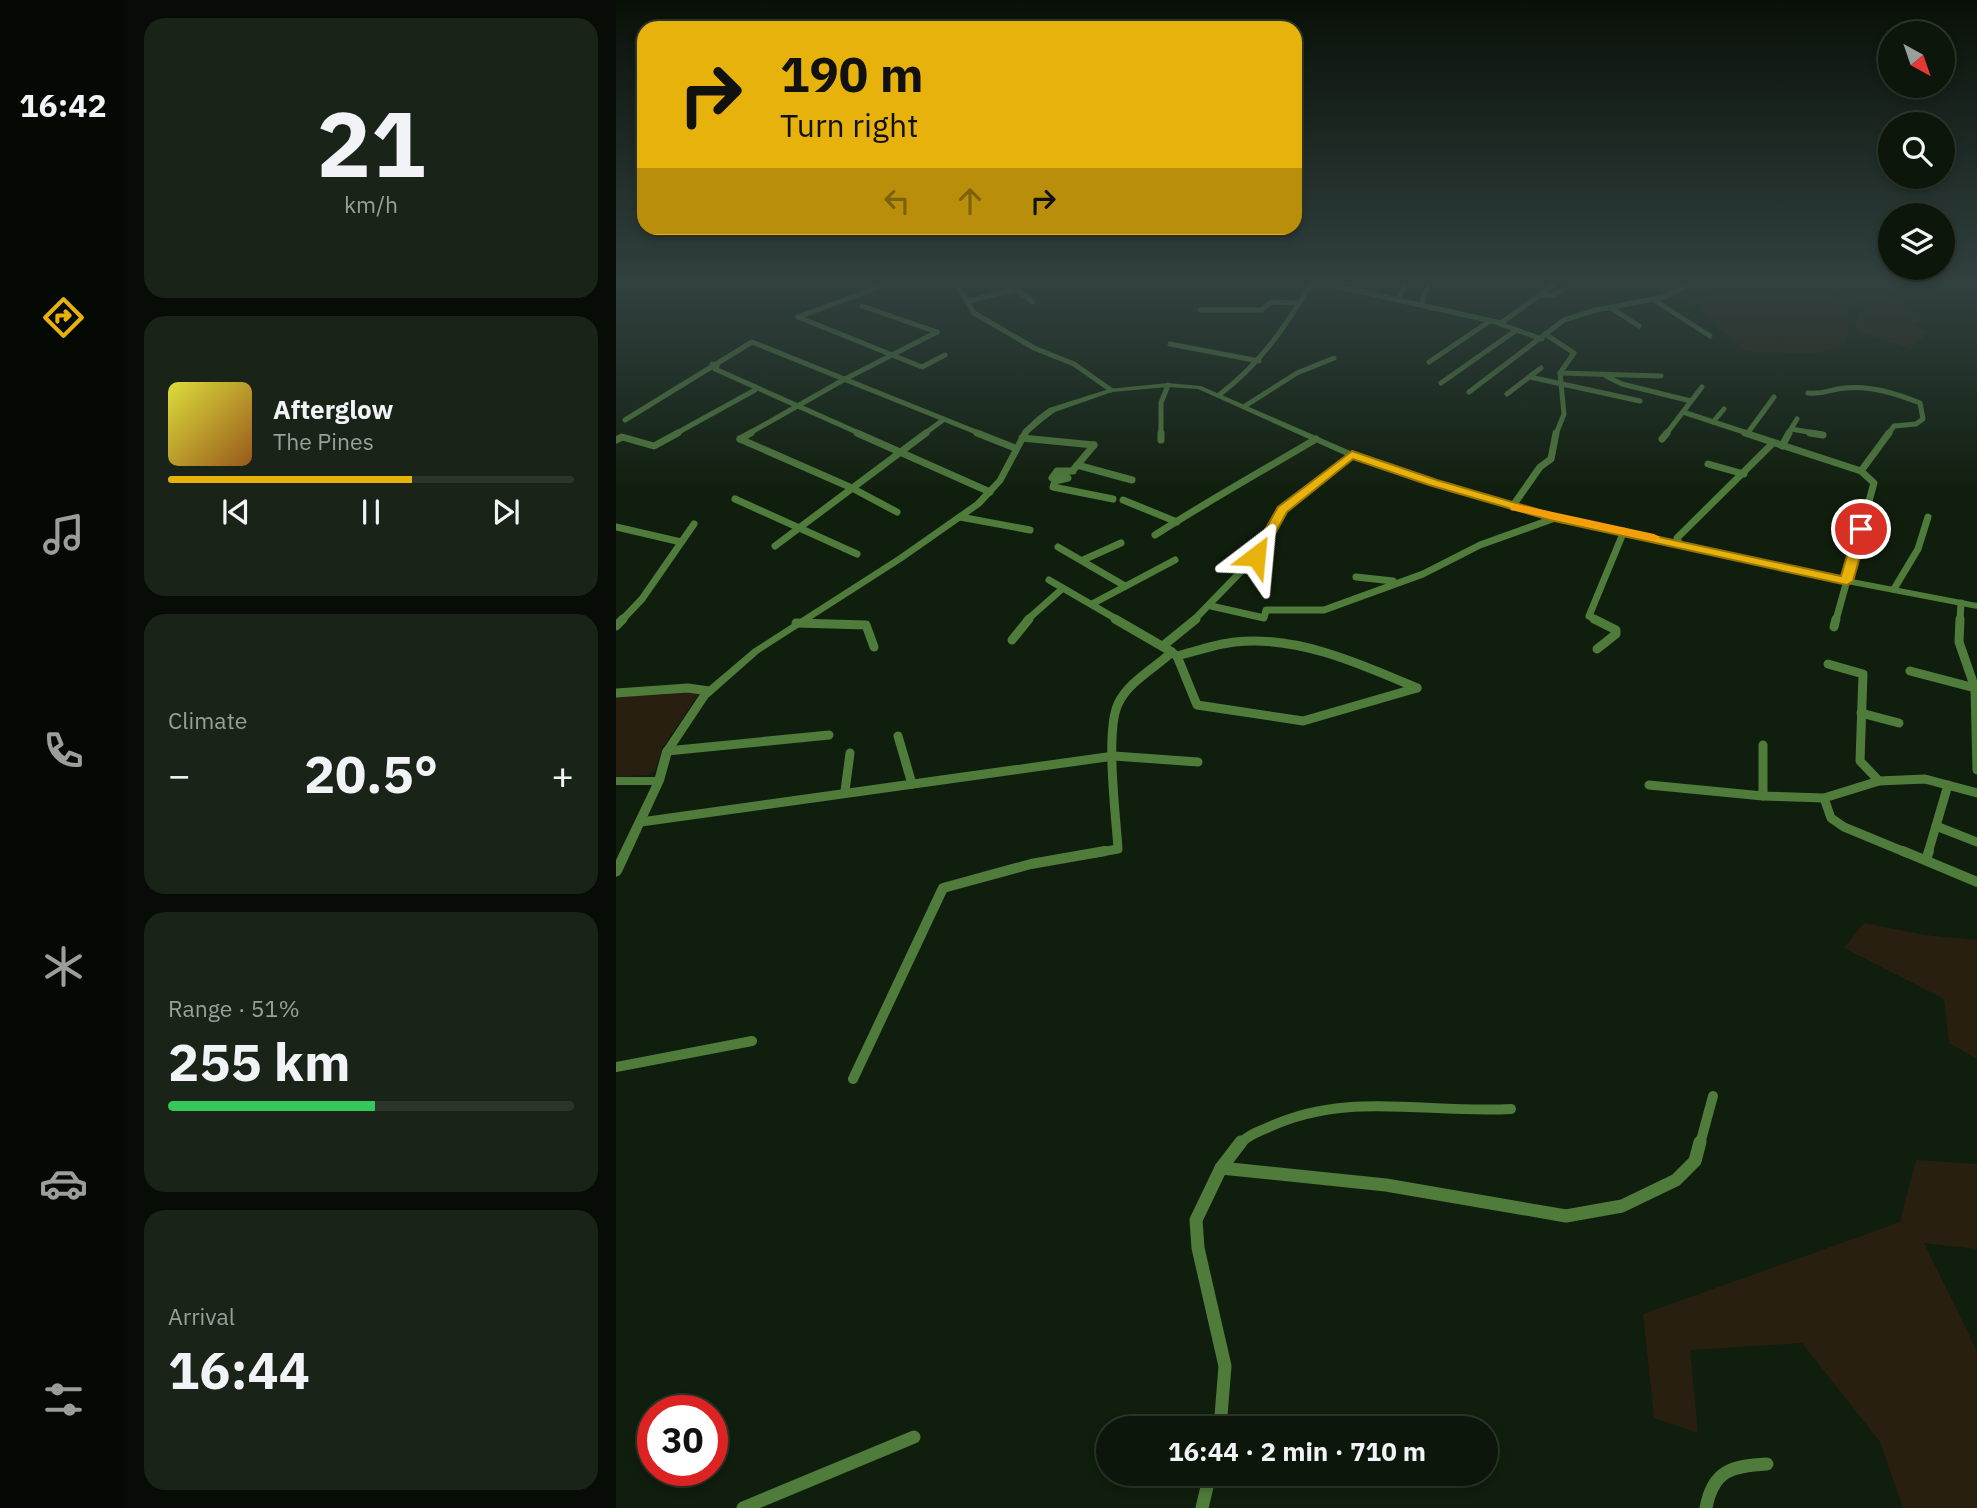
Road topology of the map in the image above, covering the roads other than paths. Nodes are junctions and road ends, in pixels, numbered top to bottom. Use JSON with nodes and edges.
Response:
{"nodes":[{"id":1,"x":728,"y":355,"type":"edge"},
{"id":2,"x":786,"y":355,"type":"edge"},
{"id":3,"x":945,"y":355,"type":"dead end"},
{"id":4,"x":1052,"y":355,"type":"edge"},
{"id":5,"x":1230,"y":355,"type":"edge"},
{"id":6,"x":1264,"y":355,"type":"edge"},
{"id":7,"x":1439,"y":355,"type":"edge"},
{"id":8,"x":1477,"y":355,"type":"edge"},
{"id":9,"x":1515,"y":355,"type":"edge"},
{"id":10,"x":1573,"y":355,"type":"edge"},
{"id":11,"x":891,"y":356,"type":"joint"},
{"id":12,"x":1334,"y":358,"type":"dead end"},
{"id":13,"x":1259,"y":361,"type":"junction"},
{"id":14,"x":1429,"y":362,"type":"dead end"},
{"id":15,"x":712,"y":364,"type":"junction"},
{"id":16,"x":1541,"y":368,"type":"dead end"},
{"id":17,"x":1560,"y":373,"type":"junction"},
{"id":18,"x":1605,"y":375,"type":"junction"},
{"id":19,"x":1661,"y":376,"type":"dead end"},
{"id":20,"x":1530,"y":377,"type":"junction"},
{"id":21,"x":845,"y":379,"type":"junction"},
{"id":22,"x":1441,"y":383,"type":"dead end"},
{"id":23,"x":1168,"y":385,"type":"junction"},
{"id":24,"x":1562,"y":385,"type":"junction"},
{"id":25,"x":1702,"y":387,"type":"dead end"},
{"id":26,"x":755,"y":390,"type":"junction"},
{"id":27,"x":1111,"y":390,"type":"junction"},
{"id":28,"x":1469,"y":393,"type":"dead end"},
{"id":29,"x":1808,"y":393,"type":"dead end"},
{"id":30,"x":1507,"y":394,"type":"dead end"},
{"id":31,"x":1219,"y":395,"type":"junction"},
{"id":32,"x":1773,"y":397,"type":"dead end"},
{"id":33,"x":1640,"y":401,"type":"dead end"},
{"id":34,"x":1691,"y":401,"type":"junction"},
{"id":35,"x":798,"y":406,"type":"junction"},
{"id":36,"x":1245,"y":406,"type":"junction"},
{"id":37,"x":1724,"y":409,"type":"dead end"},
{"id":38,"x":1683,"y":412,"type":"junction"},
{"id":39,"x":1797,"y":419,"type":"dead end"},
{"id":40,"x":943,"y":420,"type":"junction"},
{"id":41,"x":625,"y":421,"type":"dead end"},
{"id":42,"x":1713,"y":422,"type":"junction"},
{"id":43,"x":1791,"y":429,"type":"junction"},
{"id":44,"x":1747,"y":434,"type":"junction"},
{"id":45,"x":1823,"y":435,"type":"dead end"},
{"id":46,"x":1022,"y":438,"type":"junction"},
{"id":47,"x":1316,"y":439,"type":"junction"},
{"id":48,"x":1662,"y":439,"type":"dead end"},
{"id":49,"x":616,"y":440,"type":"edge"},
{"id":50,"x":1161,"y":440,"type":"dead end"},
{"id":51,"x":1773,"y":443,"type":"junction"},
{"id":52,"x":1782,"y":446,"type":"junction"},
{"id":53,"x":1015,"y":448,"type":"junction"},
{"id":54,"x":898,"y":453,"type":"junction"},
{"id":55,"x":1352,"y":455,"type":"junction"},
{"id":56,"x":1708,"y":464,"type":"dead end"},
{"id":57,"x":1075,"y":468,"type":"junction"},
{"id":58,"x":1861,"y":471,"type":"junction"},
{"id":59,"x":1744,"y":474,"type":"junction"},
{"id":60,"x":1066,"y":480,"type":"junction"},
{"id":61,"x":1132,"y":480,"type":"dead end"},
{"id":62,"x":852,"y":488,"type":"junction"},
{"id":63,"x":990,"y":492,"type":"junction"},
{"id":64,"x":735,"y":499,"type":"dead end"},
{"id":65,"x":1113,"y":499,"type":"dead end"},
{"id":66,"x":1123,"y":500,"type":"dead end"},
{"id":67,"x":1513,"y":507,"type":"junction"},
{"id":68,"x":897,"y":512,"type":"dead end"},
{"id":69,"x":960,"y":517,"type":"junction"},
{"id":70,"x":1928,"y":517,"type":"dead end"},
{"id":71,"x":1555,"y":518,"type":"junction"},
{"id":72,"x":1177,"y":522,"type":"junction"},
{"id":73,"x":694,"y":524,"type":"dead end"},
{"id":74,"x":616,"y":527,"type":"edge"},
{"id":75,"x":797,"y":529,"type":"junction"},
{"id":76,"x":1030,"y":530,"type":"dead end"},
{"id":77,"x":1624,"y":531,"type":"junction"},
{"id":78,"x":1155,"y":535,"type":"dead end"},
{"id":79,"x":681,"y":542,"type":"junction"},
{"id":80,"x":1121,"y":543,"type":"dead end"},
{"id":81,"x":1679,"y":543,"type":"junction"},
{"id":82,"x":775,"y":546,"type":"dead end"},
{"id":83,"x":1058,"y":547,"type":"dead end"},
{"id":84,"x":857,"y":554,"type":"dead end"},
{"id":85,"x":1083,"y":560,"type":"junction"},
{"id":86,"x":1175,"y":560,"type":"dead end"},
{"id":87,"x":1356,"y":577,"type":"dead end"},
{"id":88,"x":1049,"y":580,"type":"dead end"},
{"id":89,"x":1847,"y":581,"type":"junction"},
{"id":90,"x":1396,"y":582,"type":"junction"},
{"id":91,"x":1125,"y":586,"type":"junction"},
{"id":92,"x":1062,"y":589,"type":"junction"},
{"id":93,"x":1894,"y":589,"type":"junction"},
{"id":94,"x":1961,"y":603,"type":"junction"},
{"id":95,"x":1093,"y":604,"type":"junction"},
{"id":96,"x":1211,"y":606,"type":"junction"},
{"id":97,"x":1977,"y":606,"type":"edge"},
{"id":98,"x":616,"y":608,"type":"edge"},
{"id":99,"x":628,"y":612,"type":"junction"},
{"id":100,"x":796,"y":624,"type":"junction"},
{"id":101,"x":616,"y":626,"type":"edge"},
{"id":102,"x":1834,"y":627,"type":"dead end"},
{"id":103,"x":1013,"y":640,"type":"dead end"},
{"id":104,"x":874,"y":647,"type":"dead end"},
{"id":105,"x":1597,"y":649,"type":"dead end"},
{"id":106,"x":1171,"y":651,"type":"junction"},
{"id":107,"x":1828,"y":664,"type":"dead end"},
{"id":108,"x":1910,"y":671,"type":"dead end"},
{"id":109,"x":1975,"y":688,"type":"junction"},
{"id":110,"x":709,"y":691,"type":"junction"},
{"id":111,"x":616,"y":693,"type":"edge"},
{"id":112,"x":1861,"y":713,"type":"junction"},
{"id":113,"x":1899,"y":723,"type":"dead end"},
{"id":114,"x":829,"y":735,"type":"dead end"},
{"id":115,"x":898,"y":736,"type":"dead end"},
{"id":116,"x":1763,"y":745,"type":"dead end"},
{"id":117,"x":667,"y":751,"type":"junction"},
{"id":118,"x":850,"y":753,"type":"dead end"},
{"id":119,"x":1114,"y":756,"type":"junction"},
{"id":120,"x":1198,"y":762,"type":"dead end"},
{"id":121,"x":1977,"y":770,"type":"edge"},
{"id":122,"x":659,"y":780,"type":"junction"},
{"id":123,"x":616,"y":781,"type":"edge"},
{"id":124,"x":1879,"y":781,"type":"junction"},
{"id":125,"x":912,"y":783,"type":"junction"},
{"id":126,"x":1649,"y":785,"type":"dead end"},
{"id":127,"x":1948,"y":785,"type":"junction"},
{"id":128,"x":845,"y":791,"type":"junction"},
{"id":129,"x":1977,"y":793,"type":"edge"},
{"id":130,"x":1763,"y":796,"type":"junction"},
{"id":131,"x":1824,"y":798,"type":"junction"},
{"id":132,"x":641,"y":822,"type":"junction"},
{"id":133,"x":1936,"y":826,"type":"junction"},
{"id":134,"x":1977,"y":842,"type":"edge"},
{"id":135,"x":620,"y":859,"type":"edge"},
{"id":136,"x":1926,"y":860,"type":"junction"},
{"id":137,"x":616,"y":872,"type":"edge"},
{"id":138,"x":1977,"y":882,"type":"edge"},
{"id":139,"x":752,"y":1041,"type":"dead end"},
{"id":140,"x":616,"y":1067,"type":"edge"},
{"id":141,"x":853,"y":1079,"type":"dead end"},
{"id":142,"x":1713,"y":1096,"type":"dead end"},
{"id":143,"x":1511,"y":1109,"type":"dead end"},
{"id":144,"x":1221,"y":1168,"type":"junction"},
{"id":145,"x":1221,"y":1416,"type":"edge"},
{"id":146,"x":914,"y":1437,"type":"dead end"},
{"id":147,"x":1767,"y":1464,"type":"dead end"},
{"id":148,"x":1207,"y":1486,"type":"edge"},
{"id":149,"x":743,"y":1508,"type":"edge"},
{"id":150,"x":1202,"y":1508,"type":"edge"},
{"id":151,"x":1706,"y":1508,"type":"edge"}],
"edges":[{"from":1,"to":15,"type":"street"},
{"from":2,"to":21,"type":"street"},
{"from":3,"to":11,"type":"street"},
{"from":4,"to":27,"type":"street"},
{"from":5,"to":13,"type":"street"},
{"from":6,"to":13,"type":"street"},
{"from":7,"to":14,"type":"street"},
{"from":8,"to":22,"type":"street"},
{"from":9,"to":28,"type":"street"},
{"from":10,"to":17,"type":"street"},
{"from":11,"to":21,"type":"street"},
{"from":12,"to":36,"type":"street"},
{"from":13,"to":31,"type":"street"},
{"from":15,"to":26,"type":"street"},
{"from":15,"to":41,"type":"street"},
{"from":16,"to":20,"type":"street"},
{"from":17,"to":18,"type":"street"},
{"from":17,"to":24,"type":"street"},
{"from":18,"to":19,"type":"street"},
{"from":18,"to":34,"type":"street"},
{"from":20,"to":24,"type":"street"},
{"from":20,"to":30,"type":"street"},
{"from":21,"to":35,"type":"street"},
{"from":21,"to":40,"type":"street"},
{"from":23,"to":27,"type":"street"},
{"from":23,"to":31,"type":"street"},
{"from":23,"to":50,"type":"street"},
{"from":24,"to":33,"type":"street"},
{"from":24,"to":67,"type":"street"},
{"from":25,"to":34,"type":"street"},
{"from":26,"to":35,"type":"street"},
{"from":26,"to":49,"type":"street"},
{"from":27,"to":46,"type":"street"},
{"from":29,"to":58,"type":"street"},
{"from":31,"to":36,"type":"street"},
{"from":32,"to":44,"type":"street"},
{"from":34,"to":38,"type":"street"},
{"from":35,"to":54,"type":"street"},
{"from":35,"to":62,"type":"street"},
{"from":36,"to":47,"type":"street"},
{"from":37,"to":42,"type":"street"},
{"from":38,"to":42,"type":"street"},
{"from":38,"to":48,"type":"street"},
{"from":39,"to":43,"type":"street"},
{"from":40,"to":53,"type":"street"},
{"from":40,"to":54,"type":"street"},
{"from":42,"to":44,"type":"street"},
{"from":43,"to":45,"type":"street"},
{"from":43,"to":52,"type":"street"},
{"from":44,"to":51,"type":"street"},
{"from":46,"to":53,"type":"street"},
{"from":46,"to":57,"type":"street"},
{"from":47,"to":55,"type":"street"},
{"from":47,"to":72,"type":"street"},
{"from":51,"to":52,"type":"street"},
{"from":51,"to":59,"type":"street"},
{"from":52,"to":58,"type":"street"},
{"from":53,"to":63,"type":"street"},
{"from":54,"to":62,"type":"street"},
{"from":54,"to":63,"type":"street"},
{"from":55,"to":67,"type":"street"},
{"from":55,"to":96,"type":"street"},
{"from":56,"to":59,"type":"street"},
{"from":57,"to":60,"type":"street"},
{"from":57,"to":60,"type":"street"},
{"from":57,"to":61,"type":"street"},
{"from":58,"to":89,"type":"street"},
{"from":59,"to":81,"type":"street"},
{"from":60,"to":65,"type":"street"},
{"from":62,"to":68,"type":"street"},
{"from":62,"to":75,"type":"street"},
{"from":63,"to":69,"type":"street"},
{"from":64,"to":75,"type":"street"},
{"from":66,"to":72,"type":"street"},
{"from":67,"to":71,"type":"street"},
{"from":69,"to":76,"type":"street"},
{"from":69,"to":100,"type":"street"},
{"from":70,"to":93,"type":"street"},
{"from":71,"to":77,"type":"street"},
{"from":71,"to":90,"type":"street"},
{"from":72,"to":78,"type":"street"},
{"from":73,"to":79,"type":"street"},
{"from":74,"to":79,"type":"street"},
{"from":75,"to":82,"type":"street"},
{"from":75,"to":84,"type":"street"},
{"from":77,"to":81,"type":"street"},
{"from":77,"to":105,"type":"street"},
{"from":79,"to":99,"type":"street"},
{"from":80,"to":85,"type":"street"},
{"from":81,"to":89,"type":"street"},
{"from":83,"to":85,"type":"street"},
{"from":85,"to":91,"type":"street"},
{"from":86,"to":91,"type":"street"},
{"from":87,"to":90,"type":"street"},
{"from":88,"to":92,"type":"street"},
{"from":89,"to":93,"type":"street"},
{"from":89,"to":102,"type":"street"},
{"from":90,"to":96,"type":"street"},
{"from":91,"to":95,"type":"street"},
{"from":92,"to":95,"type":"street"},
{"from":92,"to":103,"type":"street"},
{"from":93,"to":94,"type":"street"},
{"from":94,"to":97,"type":"street"},
{"from":94,"to":109,"type":"street"},
{"from":95,"to":106,"type":"street"},
{"from":96,"to":106,"type":"street"},
{"from":98,"to":99,"type":"street"},
{"from":99,"to":101,"type":"street"},
{"from":100,"to":104,"type":"street"},
{"from":100,"to":110,"type":"street"},
{"from":106,"to":106,"type":"street"},
{"from":106,"to":119,"type":"street"},
{"from":107,"to":112,"type":"street"},
{"from":108,"to":109,"type":"street"},
{"from":109,"to":121,"type":"street"},
{"from":110,"to":111,"type":"street"},
{"from":110,"to":117,"type":"street"},
{"from":112,"to":113,"type":"street"},
{"from":112,"to":124,"type":"street"},
{"from":114,"to":117,"type":"street"},
{"from":115,"to":125,"type":"street"},
{"from":116,"to":130,"type":"street"},
{"from":117,"to":122,"type":"street"},
{"from":118,"to":128,"type":"street"},
{"from":119,"to":120,"type":"street"},
{"from":119,"to":125,"type":"street"},
{"from":119,"to":141,"type":"street"},
{"from":122,"to":123,"type":"street"},
{"from":122,"to":132,"type":"street"},
{"from":124,"to":127,"type":"street"},
{"from":124,"to":131,"type":"street"},
{"from":125,"to":128,"type":"street"},
{"from":126,"to":130,"type":"street"},
{"from":127,"to":129,"type":"street"},
{"from":127,"to":133,"type":"street"},
{"from":128,"to":132,"type":"street"},
{"from":130,"to":131,"type":"street"},
{"from":131,"to":136,"type":"street"},
{"from":132,"to":135,"type":"street"},
{"from":133,"to":134,"type":"street"},
{"from":133,"to":136,"type":"street"},
{"from":135,"to":137,"type":"street"},
{"from":136,"to":138,"type":"street"},
{"from":139,"to":140,"type":"street"},
{"from":142,"to":144,"type":"street"},
{"from":143,"to":144,"type":"street"},
{"from":144,"to":145,"type":"street"},
{"from":146,"to":149,"type":"street"},
{"from":147,"to":151,"type":"street"},
{"from":148,"to":150,"type":"street"}]}
